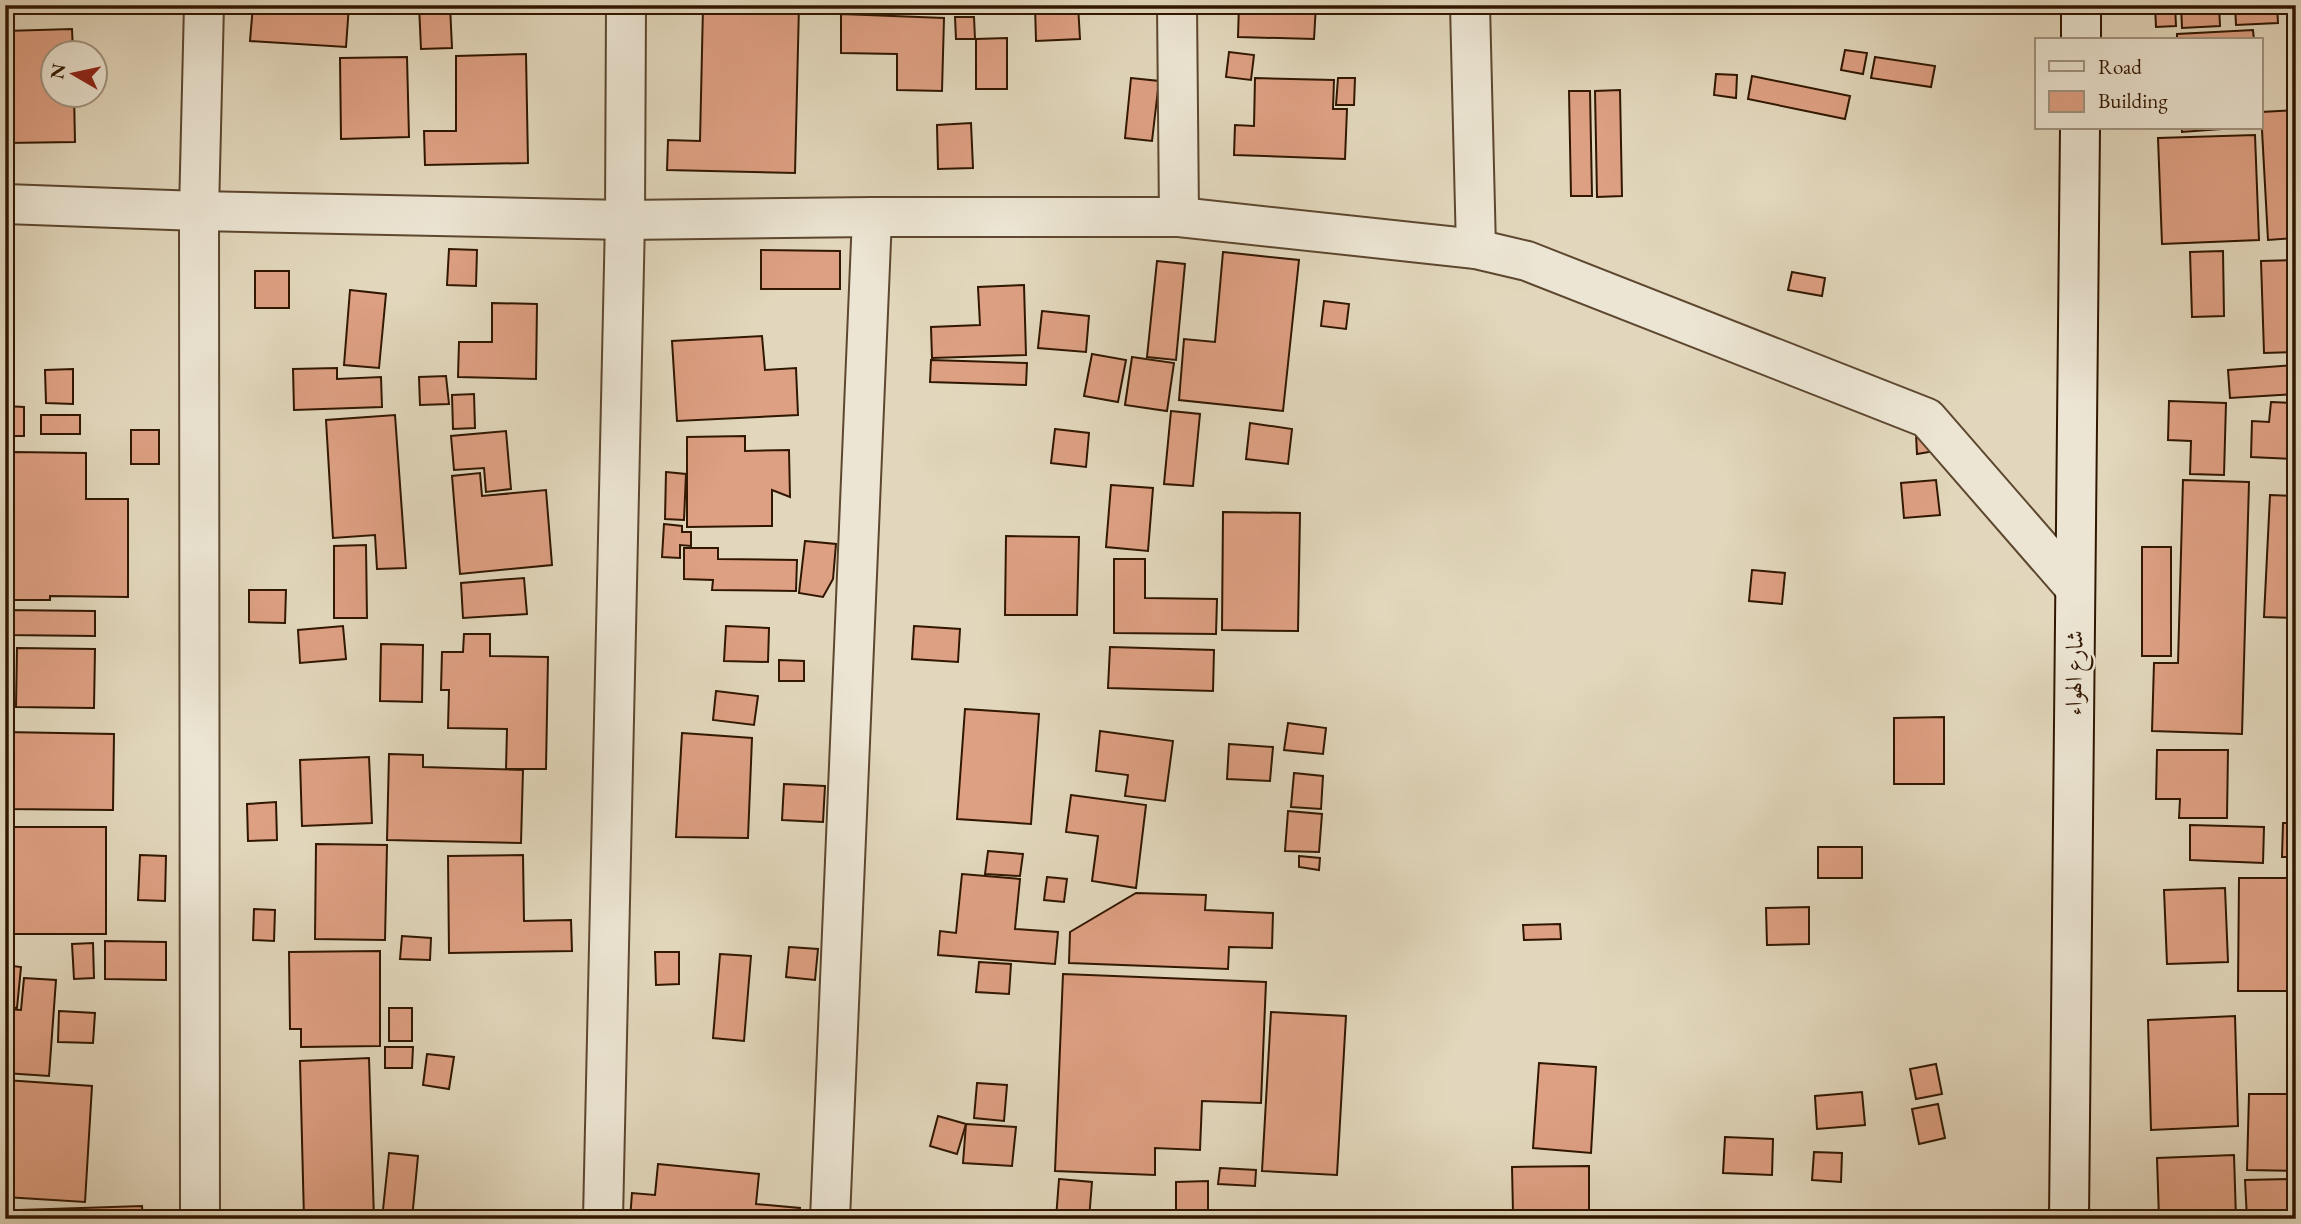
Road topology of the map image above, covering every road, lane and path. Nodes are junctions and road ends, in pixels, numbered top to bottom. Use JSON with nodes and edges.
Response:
{"nodes":[{"id":1,"x":204,"y":5,"type":"edge"},
{"id":2,"x":626,"y":5,"type":"edge"},
{"id":3,"x":1177,"y":5,"type":"edge"},
{"id":4,"x":1470,"y":5,"type":"edge"},
{"id":5,"x":2081,"y":5,"type":"edge"},
{"id":6,"x":2081,"y":38,"type":"edge"},
{"id":7,"x":2080,"y":130,"type":"edge"},
{"id":8,"x":5,"y":204,"type":"edge"},
{"id":9,"x":199,"y":211,"type":"junction"},
{"id":10,"x":872,"y":217,"type":"junction"},
{"id":11,"x":1179,"y":217,"type":"junction"},
{"id":12,"x":625,"y":220,"type":"junction"},
{"id":13,"x":1476,"y":249,"type":"junction"},
{"id":14,"x":2075,"y":588,"type":"junction"},
{"id":15,"x":200,"y":1219,"type":"edge"},
{"id":16,"x":603,"y":1219,"type":"edge"},
{"id":17,"x":830,"y":1219,"type":"edge"},
{"id":18,"x":2069,"y":1219,"type":"edge"}],
"edges":[{"from":1,"to":9,"type":"street"},
{"from":2,"to":12,"type":"street"},
{"from":3,"to":11,"type":"street"},
{"from":4,"to":13,"type":"street"},
{"from":5,"to":6,"type":"street"},
{"from":7,"to":14,"type":"street","name":"شارع الهواء"},
{"from":8,"to":9,"type":"street"},
{"from":9,"to":12,"type":"street"},
{"from":9,"to":15,"type":"street"},
{"from":10,"to":11,"type":"street"},
{"from":10,"to":12,"type":"street"},
{"from":10,"to":17,"type":"street"},
{"from":11,"to":13,"type":"street"},
{"from":12,"to":16,"type":"street"},
{"from":13,"to":14,"type":"street"},
{"from":14,"to":18,"type":"street","name":"شارع الهواء"}]}
